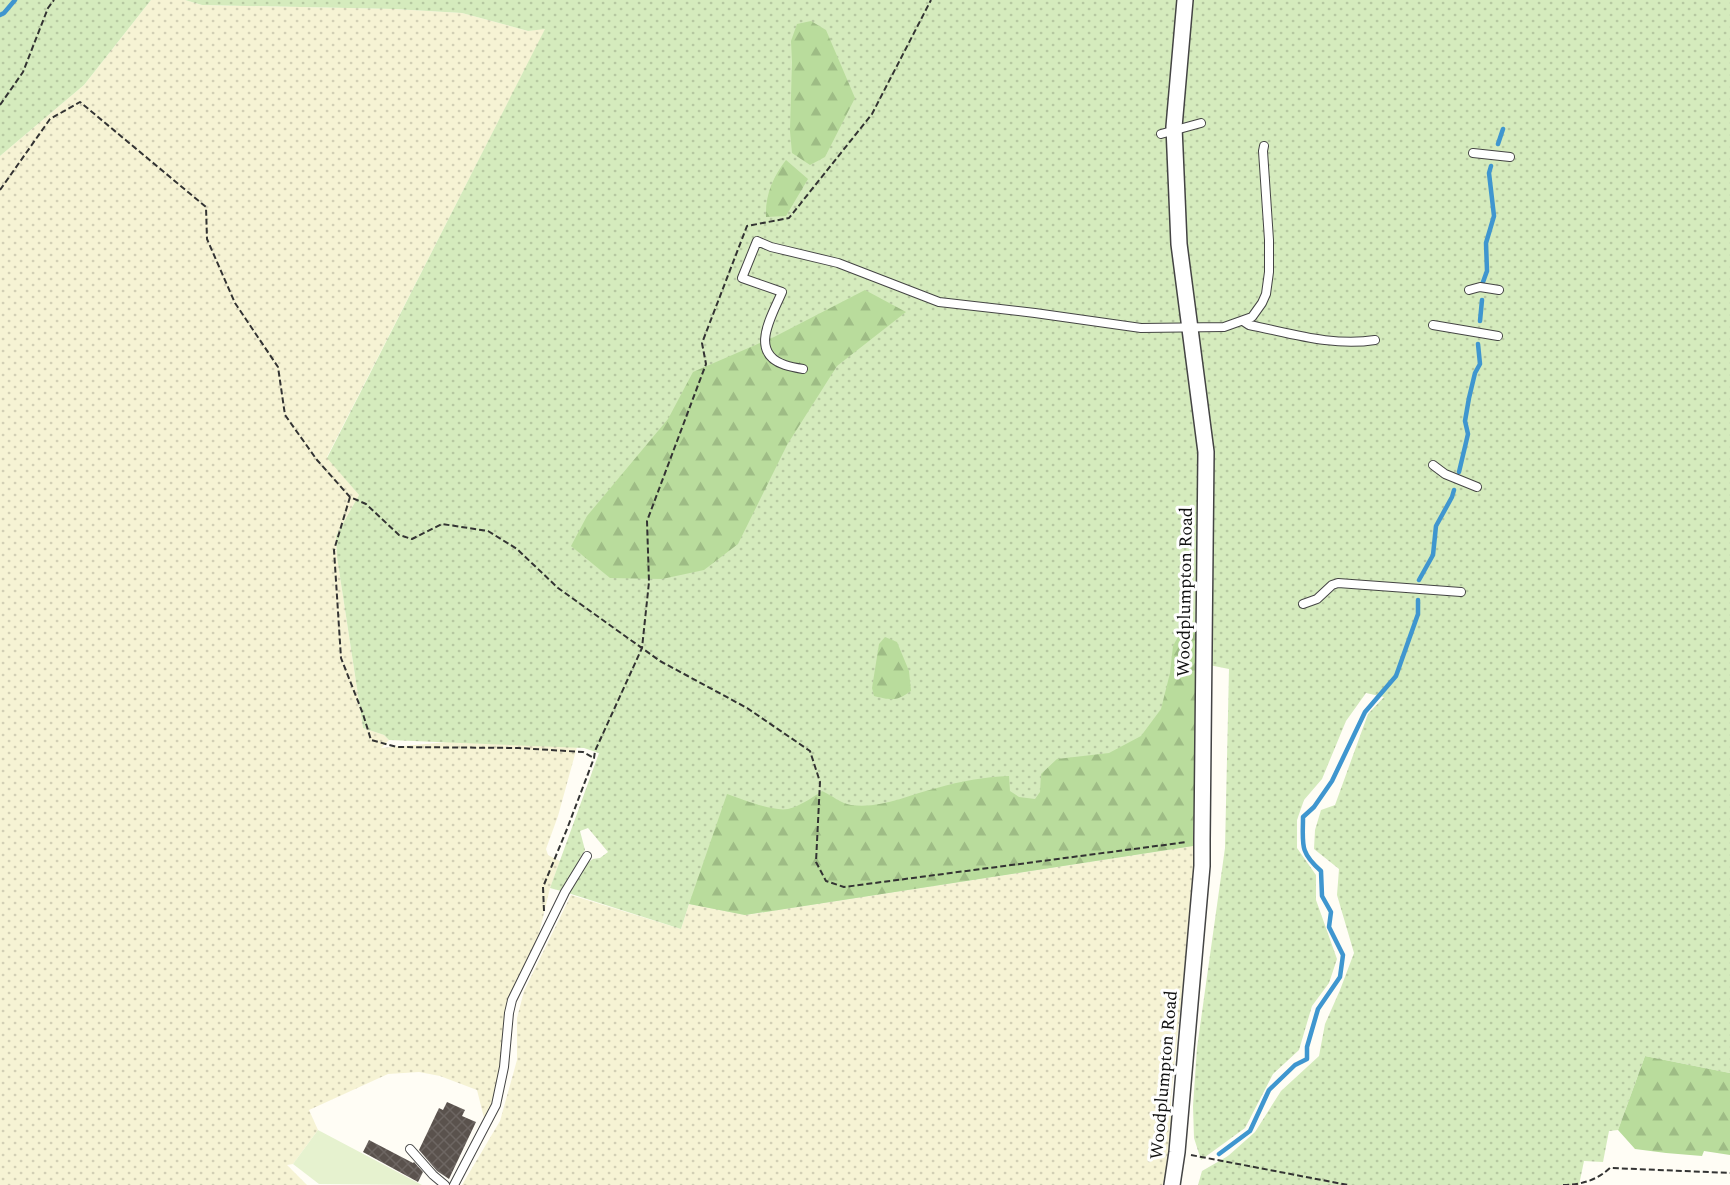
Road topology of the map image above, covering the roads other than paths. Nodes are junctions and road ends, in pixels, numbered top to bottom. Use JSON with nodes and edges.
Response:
{"nodes":[{"id":1,"x":1185,"y":0,"type":"edge"},
{"id":2,"x":1201,"y":123,"type":"dead end"},
{"id":3,"x":1167,"y":132,"type":"junction"},
{"id":4,"x":1264,"y":146,"type":"dead end"},
{"id":5,"x":1473,"y":153,"type":"dead end"},
{"id":6,"x":1510,"y":157,"type":"dead end"},
{"id":7,"x":1469,"y":290,"type":"dead end"},
{"id":8,"x":1499,"y":290,"type":"dead end"},
{"id":9,"x":1243,"y":321,"type":"junction"},
{"id":10,"x":1433,"y":325,"type":"dead end"},
{"id":11,"x":1190,"y":327,"type":"junction"},
{"id":12,"x":1498,"y":336,"type":"dead end"},
{"id":13,"x":1375,"y":340,"type":"dead end"},
{"id":14,"x":803,"y":369,"type":"dead end"},
{"id":15,"x":1433,"y":465,"type":"dead end"},
{"id":16,"x":1477,"y":488,"type":"dead end"},
{"id":17,"x":1461,"y":592,"type":"dead end"},
{"id":18,"x":1303,"y":604,"type":"dead end"},
{"id":19,"x":587,"y":856,"type":"dead end"},
{"id":20,"x":410,"y":1149,"type":"dead end"},
{"id":21,"x":445,"y":1185,"type":"edge"},
{"id":22,"x":454,"y":1185,"type":"edge"},
{"id":23,"x":1172,"y":1185,"type":"edge"}],
"edges":[{"from":1,"to":3,"type":"street","name":"Woodplumpton Road"},
{"from":2,"to":3,"type":"lane"},
{"from":3,"to":11,"type":"street","name":"Woodplumpton Road"},
{"from":4,"to":9,"type":"lane"},
{"from":5,"to":6,"type":"lane"},
{"from":7,"to":8,"type":"lane"},
{"from":9,"to":11,"type":"lane"},
{"from":9,"to":13,"type":"lane"},
{"from":10,"to":12,"type":"lane"},
{"from":11,"to":14,"type":"lane"},
{"from":11,"to":23,"type":"street","name":"Woodplumpton Road"},
{"from":15,"to":16,"type":"lane"},
{"from":17,"to":18,"type":"lane"},
{"from":19,"to":22,"type":"lane"},
{"from":20,"to":21,"type":"lane"}]}
